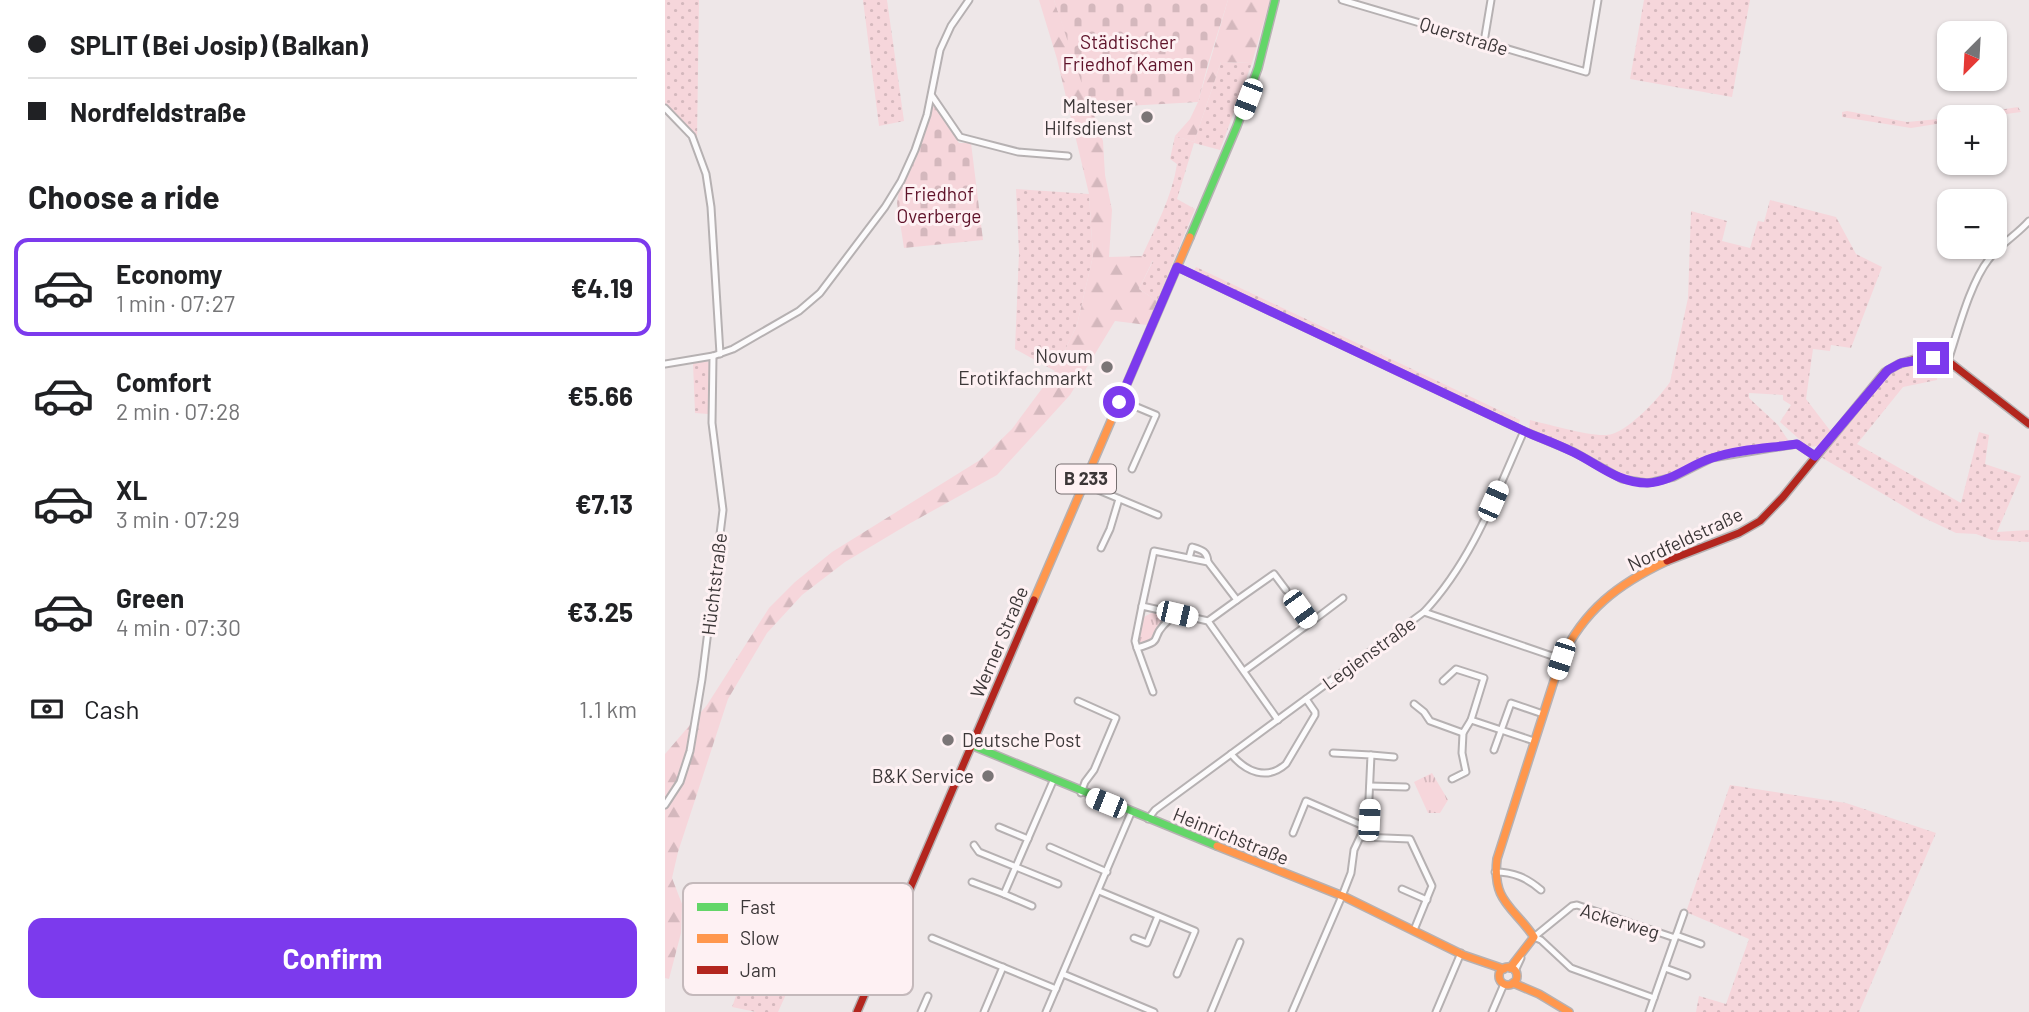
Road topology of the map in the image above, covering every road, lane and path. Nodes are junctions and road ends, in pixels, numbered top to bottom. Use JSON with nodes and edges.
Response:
{"nodes":[{"id":1,"x":969,"y":0,"type":"edge"},
{"id":2,"x":1275,"y":0,"type":"edge"},
{"id":3,"x":1342,"y":0,"type":"edge"},
{"id":4,"x":1377,"y":0,"type":"edge"},
{"id":5,"x":1491,"y":0,"type":"edge"},
{"id":6,"x":1598,"y":0,"type":"edge"},
{"id":7,"x":1375,"y":10,"type":"junction"},
{"id":8,"x":1484,"y":42,"type":"junction"},
{"id":9,"x":932,"y":96,"type":"junction"},
{"id":10,"x":665,"y":108,"type":"edge"},
{"id":11,"x":1068,"y":156,"type":"dead end"},
{"id":12,"x":2029,"y":221,"type":"edge"},
{"id":13,"x":1177,"y":267,"type":"junction"},
{"id":14,"x":720,"y":354,"type":"junction"},
{"id":15,"x":713,"y":356,"type":"junction"},
{"id":16,"x":1948,"y":361,"type":"junction"},
{"id":17,"x":665,"y":364,"type":"edge"},
{"id":18,"x":1120,"y":400,"type":"junction"},
{"id":19,"x":2029,"y":424,"type":"edge"},
{"id":20,"x":1524,"y":431,"type":"junction"},
{"id":21,"x":1815,"y":456,"type":"junction"},
{"id":22,"x":1132,"y":469,"type":"dead end"},
{"id":23,"x":1084,"y":484,"type":"junction"},
{"id":24,"x":1119,"y":499,"type":"junction"},
{"id":25,"x":1159,"y":515,"type":"dead end"},
{"id":26,"x":1101,"y":548,"type":"dead end"},
{"id":27,"x":1189,"y":558,"type":"junction"},
{"id":28,"x":1207,"y":562,"type":"junction"},
{"id":29,"x":1286,"y":590,"type":"dead end"},
{"id":30,"x":1343,"y":598,"type":"dead end"},
{"id":31,"x":1237,"y":600,"type":"junction"},
{"id":32,"x":1142,"y":606,"type":"junction"},
{"id":33,"x":1300,"y":609,"type":"dead end"},
{"id":34,"x":1425,"y":612,"type":"junction"},
{"id":35,"x":1177,"y":614,"type":"junction"},
{"id":36,"x":1208,"y":621,"type":"junction"},
{"id":37,"x":1310,"y":623,"type":"junction"},
{"id":38,"x":1137,"y":648,"type":"junction"},
{"id":39,"x":1561,"y":659,"type":"junction"},
{"id":40,"x":1244,"y":671,"type":"junction"},
{"id":41,"x":1443,"y":681,"type":"dead end"},
{"id":42,"x":1153,"y":692,"type":"dead end"},
{"id":43,"x":1306,"y":699,"type":"junction"},
{"id":44,"x":1078,"y":701,"type":"dead end"},
{"id":45,"x":1414,"y":704,"type":"dead end"},
{"id":46,"x":1543,"y":714,"type":"junction"},
{"id":47,"x":1278,"y":720,"type":"junction"},
{"id":48,"x":1471,"y":720,"type":"junction"},
{"id":49,"x":1502,"y":730,"type":"junction"},
{"id":50,"x":1463,"y":733,"type":"junction"},
{"id":51,"x":1534,"y":741,"type":"junction"},
{"id":52,"x":971,"y":745,"type":"junction"},
{"id":53,"x":1495,"y":750,"type":"dead end"},
{"id":54,"x":1333,"y":752,"type":"dead end"},
{"id":55,"x":1231,"y":754,"type":"junction"},
{"id":56,"x":1371,"y":755,"type":"junction"},
{"id":57,"x":1394,"y":757,"type":"dead end"},
{"id":58,"x":1452,"y":779,"type":"dead end"},
{"id":59,"x":1053,"y":781,"type":"junction"},
{"id":60,"x":1370,"y":786,"type":"junction"},
{"id":61,"x":1406,"y":787,"type":"dead end"},
{"id":62,"x":1081,"y":793,"type":"junction"},
{"id":63,"x":665,"y":805,"type":"edge"},
{"id":64,"x":1131,"y":813,"type":"junction"},
{"id":65,"x":1148,"y":820,"type":"junction"},
{"id":66,"x":999,"y":827,"type":"dead end"},
{"id":67,"x":1366,"y":827,"type":"junction"},
{"id":68,"x":1293,"y":833,"type":"dead end"},
{"id":69,"x":1361,"y":837,"type":"junction"},
{"id":70,"x":1028,"y":839,"type":"junction"},
{"id":71,"x":974,"y":845,"type":"dead end"},
{"id":72,"x":1050,"y":847,"type":"dead end"},
{"id":73,"x":1017,"y":867,"type":"junction"},
{"id":74,"x":1107,"y":872,"type":"junction"},
{"id":75,"x":1495,"y":872,"type":"junction"},
{"id":76,"x":972,"y":882,"type":"dead end"},
{"id":77,"x":912,"y":883,"type":"edge"},
{"id":78,"x":1058,"y":884,"type":"dead end"},
{"id":79,"x":1402,"y":889,"type":"dead end"},
{"id":80,"x":1541,"y":890,"type":"dead end"},
{"id":81,"x":1099,"y":891,"type":"junction"},
{"id":82,"x":1004,"y":894,"type":"junction"},
{"id":83,"x":1342,"y":896,"type":"junction"},
{"id":84,"x":1427,"y":900,"type":"junction"},
{"id":85,"x":1032,"y":906,"type":"dead end"},
{"id":86,"x":1683,"y":913,"type":"dead end"},
{"id":87,"x":1158,"y":915,"type":"junction"},
{"id":88,"x":1414,"y":930,"type":"junction"},
{"id":89,"x":1534,"y":937,"type":"junction"},
{"id":90,"x":1675,"y":937,"type":"junction"},
{"id":91,"x":932,"y":938,"type":"dead end"},
{"id":92,"x":1134,"y":938,"type":"dead end"},
{"id":93,"x":1240,"y":942,"type":"dead end"},
{"id":94,"x":1147,"y":943,"type":"junction"},
{"id":95,"x":1701,"y":944,"type":"dead end"},
{"id":96,"x":1156,"y":947,"type":"dead end"},
{"id":97,"x":1461,"y":953,"type":"junction"},
{"id":98,"x":1003,"y":967,"type":"junction"},
{"id":99,"x":1665,"y":968,"type":"junction"},
{"id":100,"x":1063,"y":974,"type":"junction"},
{"id":101,"x":1177,"y":974,"type":"dead end"},
{"id":102,"x":1509,"y":976,"type":"junction"},
{"id":103,"x":1687,"y":976,"type":"dead end"},
{"id":104,"x":1056,"y":989,"type":"junction"},
{"id":105,"x":864,"y":995,"type":"edge"},
{"id":106,"x":928,"y":996,"type":"dead end"},
{"id":107,"x":1654,"y":998,"type":"junction"},
{"id":108,"x":857,"y":1012,"type":"edge"},
{"id":109,"x":921,"y":1012,"type":"edge"},
{"id":110,"x":984,"y":1012,"type":"edge"},
{"id":111,"x":1046,"y":1012,"type":"edge"},
{"id":112,"x":1154,"y":1012,"type":"edge"},
{"id":113,"x":1211,"y":1012,"type":"edge"},
{"id":114,"x":1292,"y":1012,"type":"edge"},
{"id":115,"x":1436,"y":1012,"type":"edge"},
{"id":116,"x":1492,"y":1012,"type":"edge"},
{"id":117,"x":1569,"y":1012,"type":"edge"},
{"id":118,"x":1649,"y":1012,"type":"edge"}],
"edges":[{"from":1,"to":9,"type":"street"},
{"from":2,"to":13,"type":"street","name":"Werner Straße","number":"B 233"},
{"from":3,"to":7,"type":"street","name":"Querstraße"},
{"from":4,"to":7,"type":"street"},
{"from":5,"to":8,"type":"street"},
{"from":6,"to":8,"type":"street","name":"Querstraße"},
{"from":7,"to":8,"type":"street","name":"Querstraße"},
{"from":9,"to":11,"type":"street"},
{"from":9,"to":14,"type":"street"},
{"from":10,"to":14,"type":"street"},
{"from":12,"to":16,"type":"street"},
{"from":13,"to":18,"type":"street","name":"Werner Straße","number":"B 233"},
{"from":13,"to":20,"type":"street"},
{"from":14,"to":15,"type":"street"},
{"from":15,"to":17,"type":"street"},
{"from":15,"to":63,"type":"street","name":"Hüchtstraße"},
{"from":16,"to":19,"type":"street"},
{"from":16,"to":21,"type":"street","name":"Nordfeldstraße"},
{"from":18,"to":22,"type":"street"},
{"from":18,"to":23,"type":"street","name":"Werner Straße","number":"B 233"},
{"from":20,"to":21,"type":"street"},
{"from":20,"to":34,"type":"street","name":"Legienstraße"},
{"from":21,"to":39,"type":"street","name":"Nordfeldstraße"},
{"from":23,"to":24,"type":"street"},
{"from":23,"to":52,"type":"street","name":"Werner Straße","number":"B 233"},
{"from":24,"to":25,"type":"street"},
{"from":24,"to":26,"type":"street"},
{"from":27,"to":28,"type":"street"},
{"from":27,"to":28,"type":"street"},
{"from":27,"to":32,"type":"street"},
{"from":28,"to":31,"type":"street"},
{"from":29,"to":31,"type":"street"},
{"from":30,"to":37,"type":"street"},
{"from":31,"to":36,"type":"street"},
{"from":32,"to":35,"type":"street"},
{"from":32,"to":38,"type":"street"},
{"from":33,"to":37,"type":"street"},
{"from":34,"to":39,"type":"street"},
{"from":34,"to":43,"type":"street","name":"Legienstraße"},
{"from":35,"to":36,"type":"street"},
{"from":35,"to":38,"type":"street"},
{"from":36,"to":40,"type":"street"},
{"from":37,"to":40,"type":"street"},
{"from":38,"to":42,"type":"street"},
{"from":39,"to":46,"type":"street","name":"Nordfeldstraße"},
{"from":40,"to":47,"type":"street"},
{"from":41,"to":48,"type":"street"},
{"from":43,"to":47,"type":"street","name":"Legienstraße"},
{"from":43,"to":55,"type":"street"},
{"from":44,"to":62,"type":"street"},
{"from":45,"to":50,"type":"street"},
{"from":46,"to":49,"type":"street"},
{"from":46,"to":51,"type":"street","name":"Nordfeldstraße"},
{"from":47,"to":55,"type":"street","name":"Legienstraße"},
{"from":48,"to":49,"type":"street"},
{"from":48,"to":50,"type":"street"},
{"from":49,"to":51,"type":"street"},
{"from":49,"to":53,"type":"street"},
{"from":50,"to":58,"type":"street"},
{"from":51,"to":75,"type":"street","name":"Nordfeldstraße"},
{"from":52,"to":59,"type":"street","name":"Heinrichstraße"},
{"from":52,"to":77,"type":"street","name":"Werner Straße","number":"B 233"},
{"from":54,"to":56,"type":"street"},
{"from":55,"to":65,"type":"street","name":"Legienstraße"},
{"from":56,"to":57,"type":"street"},
{"from":56,"to":60,"type":"street"},
{"from":59,"to":62,"type":"street","name":"Heinrichstraße"},
{"from":59,"to":70,"type":"street"},
{"from":60,"to":61,"type":"street"},
{"from":60,"to":67,"type":"street"},
{"from":62,"to":64,"type":"street","name":"Heinrichstraße"},
{"from":64,"to":65,"type":"street","name":"Heinrichstraße"},
{"from":64,"to":74,"type":"street"},
{"from":65,"to":83,"type":"street","name":"Heinrichstraße"},
{"from":66,"to":70,"type":"street"},
{"from":67,"to":68,"type":"street"},
{"from":67,"to":69,"type":"street"},
{"from":69,"to":83,"type":"street"},
{"from":69,"to":84,"type":"street"},
{"from":70,"to":73,"type":"street"},
{"from":71,"to":73,"type":"street"},
{"from":72,"to":74,"type":"street"},
{"from":73,"to":78,"type":"street"},
{"from":73,"to":82,"type":"street"},
{"from":74,"to":81,"type":"street"},
{"from":75,"to":80,"type":"street"},
{"from":75,"to":89,"type":"street"},
{"from":76,"to":82,"type":"street"},
{"from":79,"to":84,"type":"street"},
{"from":81,"to":87,"type":"street"},
{"from":81,"to":100,"type":"street"},
{"from":82,"to":85,"type":"street"},
{"from":83,"to":88,"type":"street","name":"Heinrichstraße"},
{"from":83,"to":114,"type":"street"},
{"from":84,"to":88,"type":"street"},
{"from":86,"to":90,"type":"street"},
{"from":87,"to":94,"type":"street"},
{"from":87,"to":101,"type":"street"},
{"from":88,"to":97,"type":"street","name":"Heinrichstraße"},
{"from":89,"to":90,"type":"street","name":"Ackerweg"},
{"from":89,"to":102,"type":"street"},
{"from":89,"to":107,"type":"street"},
{"from":90,"to":95,"type":"street"},
{"from":90,"to":99,"type":"street"},
{"from":91,"to":98,"type":"street"},
{"from":92,"to":94,"type":"street"},
{"from":93,"to":113,"type":"street"},
{"from":94,"to":96,"type":"street"},
{"from":97,"to":102,"type":"street","name":"Heinrichstraße"},
{"from":97,"to":115,"type":"street"},
{"from":98,"to":104,"type":"street"},
{"from":98,"to":110,"type":"street"},
{"from":99,"to":103,"type":"street"},
{"from":99,"to":107,"type":"street"},
{"from":100,"to":104,"type":"street"},
{"from":100,"to":112,"type":"street"},
{"from":102,"to":116,"type":"street"},
{"from":102,"to":117,"type":"street","name":"Heinrichstraße"},
{"from":104,"to":111,"type":"street"},
{"from":105,"to":108,"type":"street","name":"Werner Straße","number":"B 233"},
{"from":106,"to":109,"type":"street"},
{"from":107,"to":118,"type":"street"}]}
